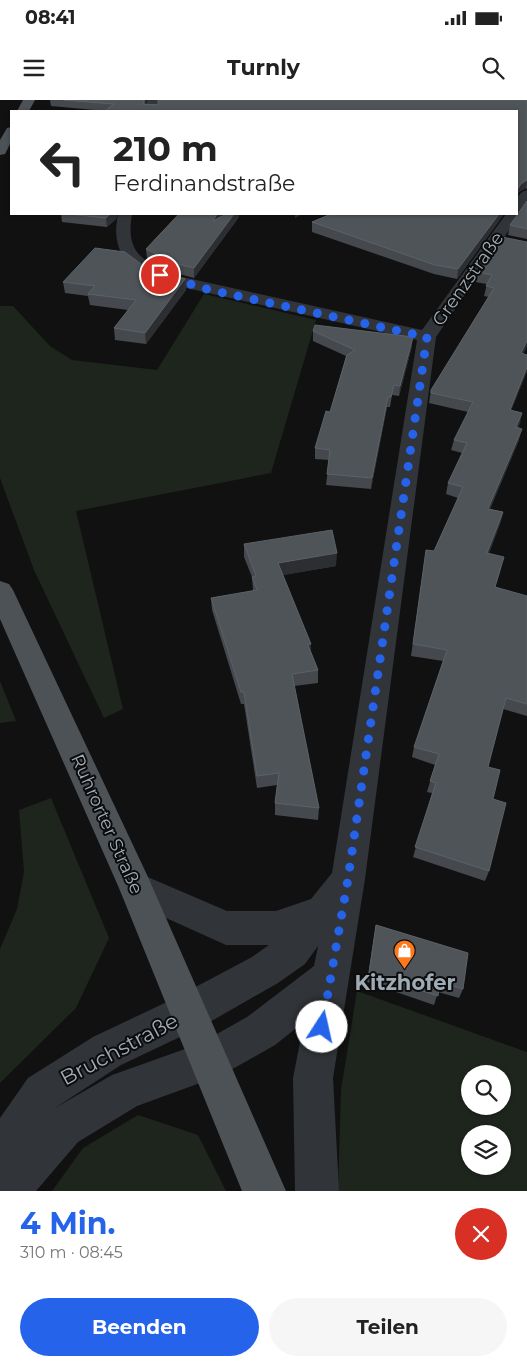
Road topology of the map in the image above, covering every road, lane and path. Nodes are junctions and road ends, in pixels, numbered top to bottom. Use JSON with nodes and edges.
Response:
{"nodes":[{"id":1,"x":10,"y":133,"type":"edge"},
{"id":2,"x":0,"y":151,"type":"edge"},
{"id":3,"x":527,"y":194,"type":"edge"},
{"id":4,"x":518,"y":206,"type":"edge"},
{"id":5,"x":124,"y":215,"type":"edge"},
{"id":6,"x":513,"y":215,"type":"edge"},
{"id":7,"x":427,"y":337,"type":"junction"},
{"id":8,"x":0,"y":590,"type":"edge"},
{"id":9,"x":348,"y":879,"type":"junction"},
{"id":10,"x":136,"y":888,"type":"junction"},
{"id":11,"x":324,"y":911,"type":"junction"},
{"id":12,"x":331,"y":976,"type":"junction"},
{"id":13,"x":188,"y":1013,"type":"junction"},
{"id":14,"x":208,"y":1061,"type":"junction"},
{"id":15,"x":2,"y":1191,"type":"edge"},
{"id":16,"x":8,"y":1191,"type":"edge"},
{"id":17,"x":264,"y":1191,"type":"edge"},
{"id":18,"x":317,"y":1191,"type":"edge"}],
"edges":[{"from":1,"to":2,"type":"main road"},
{"from":3,"to":4,"type":"street"},
{"from":5,"to":7,"type":"street"},
{"from":6,"to":7,"type":"street","name":"Grenzstraße"},
{"from":7,"to":9,"type":"street","name":"Grenzstraße"},
{"from":8,"to":10,"type":"main road","name":"Ruhrorter Straße"},
{"from":9,"to":11,"type":"street","name":"Grenzstraße"},
{"from":9,"to":12,"type":"street","name":"Grenzstraße"},
{"from":10,"to":11,"type":"street"},
{"from":10,"to":13,"type":"main road","name":"Ruhrorter Straße"},
{"from":11,"to":13,"type":"street","name":"Grenzstraße"},
{"from":12,"to":14,"type":"street"},
{"from":12,"to":18,"type":"street","name":"Grenzstraße"},
{"from":13,"to":14,"type":"main road","name":"Ruhrorter Straße"},
{"from":13,"to":15,"type":"street","name":"Bruchstraße"},
{"from":14,"to":16,"type":"street","name":"Bruchstraße"},
{"from":14,"to":17,"type":"main road","name":"Ruhrorter Straße"}]}
